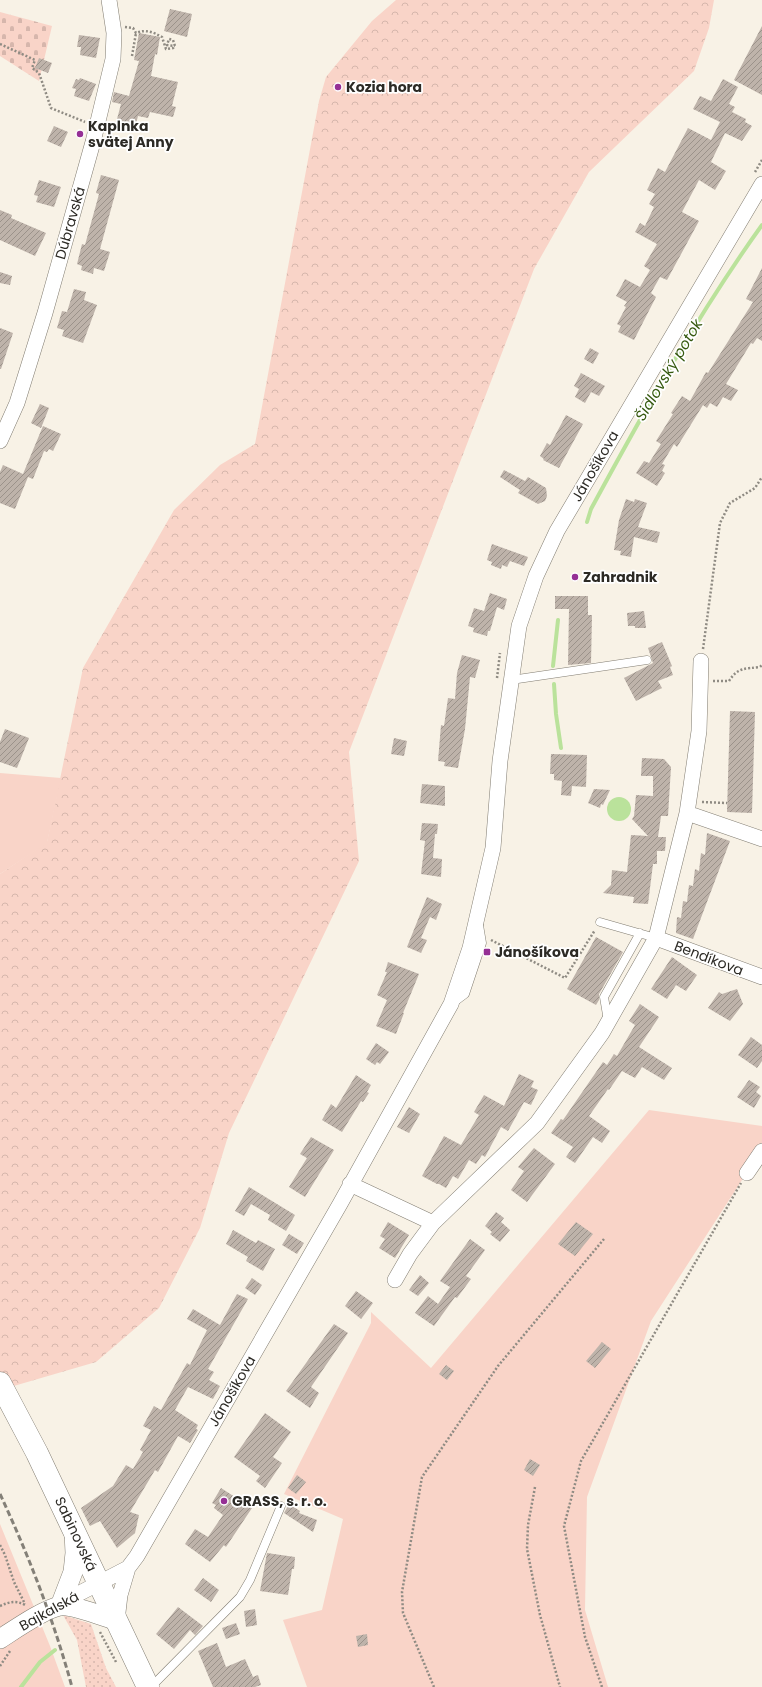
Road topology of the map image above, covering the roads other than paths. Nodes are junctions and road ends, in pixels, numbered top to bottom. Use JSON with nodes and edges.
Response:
{"nodes":[{"id":1,"x":109,"y":0,"type":"edge"},
{"id":2,"x":758,"y":179,"type":"edge"},
{"id":3,"x":0,"y":441,"type":"edge"},
{"id":4,"x":647,"y":660,"type":"dead end"},
{"id":5,"x":701,"y":661,"type":"road end"},
{"id":6,"x":504,"y":679,"type":"junction"},
{"id":7,"x":691,"y":814,"type":"junction"},
{"id":8,"x":762,"y":839,"type":"edge"},
{"id":9,"x":600,"y":922,"type":"road end"},
{"id":10,"x":640,"y":933,"type":"junction"},
{"id":11,"x":656,"y":938,"type":"junction"},
{"id":12,"x":762,"y":978,"type":"edge"},
{"id":13,"x":608,"y":1022,"type":"junction"},
{"id":14,"x":762,"y":1151,"type":"edge"},
{"id":15,"x":747,"y":1172,"type":"road end"},
{"id":16,"x":350,"y":1184,"type":"junction"},
{"id":17,"x":433,"y":1222,"type":"junction"},
{"id":18,"x":395,"y":1280,"type":"dead end"},
{"id":19,"x":0,"y":1382,"type":"edge"},
{"id":20,"x":281,"y":1506,"type":"dead end"},
{"id":21,"x":74,"y":1530,"type":"junction"},
{"id":22,"x":128,"y":1568,"type":"junction"},
{"id":23,"x":98,"y":1584,"type":"junction"},
{"id":24,"x":60,"y":1606,"type":"junction"},
{"id":25,"x":107,"y":1624,"type":"junction"},
{"id":26,"x":0,"y":1639,"type":"edge"},
{"id":27,"x":150,"y":1687,"type":"edge"}],
"edges":[{"from":1,"to":3,"type":"street","name":"Dúbravská"},
{"from":2,"to":6,"type":"street","name":"Jánošíkova"},
{"from":4,"to":6,"type":"lane"},
{"from":5,"to":7,"type":"street"},
{"from":6,"to":16,"type":"street","name":"Jánošíkova"},
{"from":7,"to":8,"type":"street"},
{"from":7,"to":11,"type":"street"},
{"from":9,"to":10,"type":"lane"},
{"from":10,"to":11,"type":"lane"},
{"from":10,"to":13,"type":"lane"},
{"from":11,"to":12,"type":"street","name":"Bendíkova"},
{"from":11,"to":13,"type":"street"},
{"from":13,"to":17,"type":"street"},
{"from":14,"to":15,"type":"street"},
{"from":16,"to":17,"type":"street"},
{"from":16,"to":22,"type":"street","name":"Jánošíkova"},
{"from":17,"to":18,"type":"street"},
{"from":19,"to":21,"type":"main road","name":"Sabinovská"},
{"from":20,"to":27,"type":"lane","name":"Sabinovská"},
{"from":21,"to":23,"type":"main road","name":"Sabinovská"},
{"from":21,"to":24,"type":"street"},
{"from":22,"to":23,"type":"street","name":"Jánošíkova"},
{"from":22,"to":25,"type":"street"},
{"from":23,"to":24,"type":"street","name":"Bajkalská"},
{"from":23,"to":25,"type":"main road","name":"Sabinovská"},
{"from":24,"to":25,"type":"street"},
{"from":24,"to":26,"type":"street","name":"Bajkalská"},
{"from":25,"to":27,"type":"main road","name":"Sabinovská"}]}
